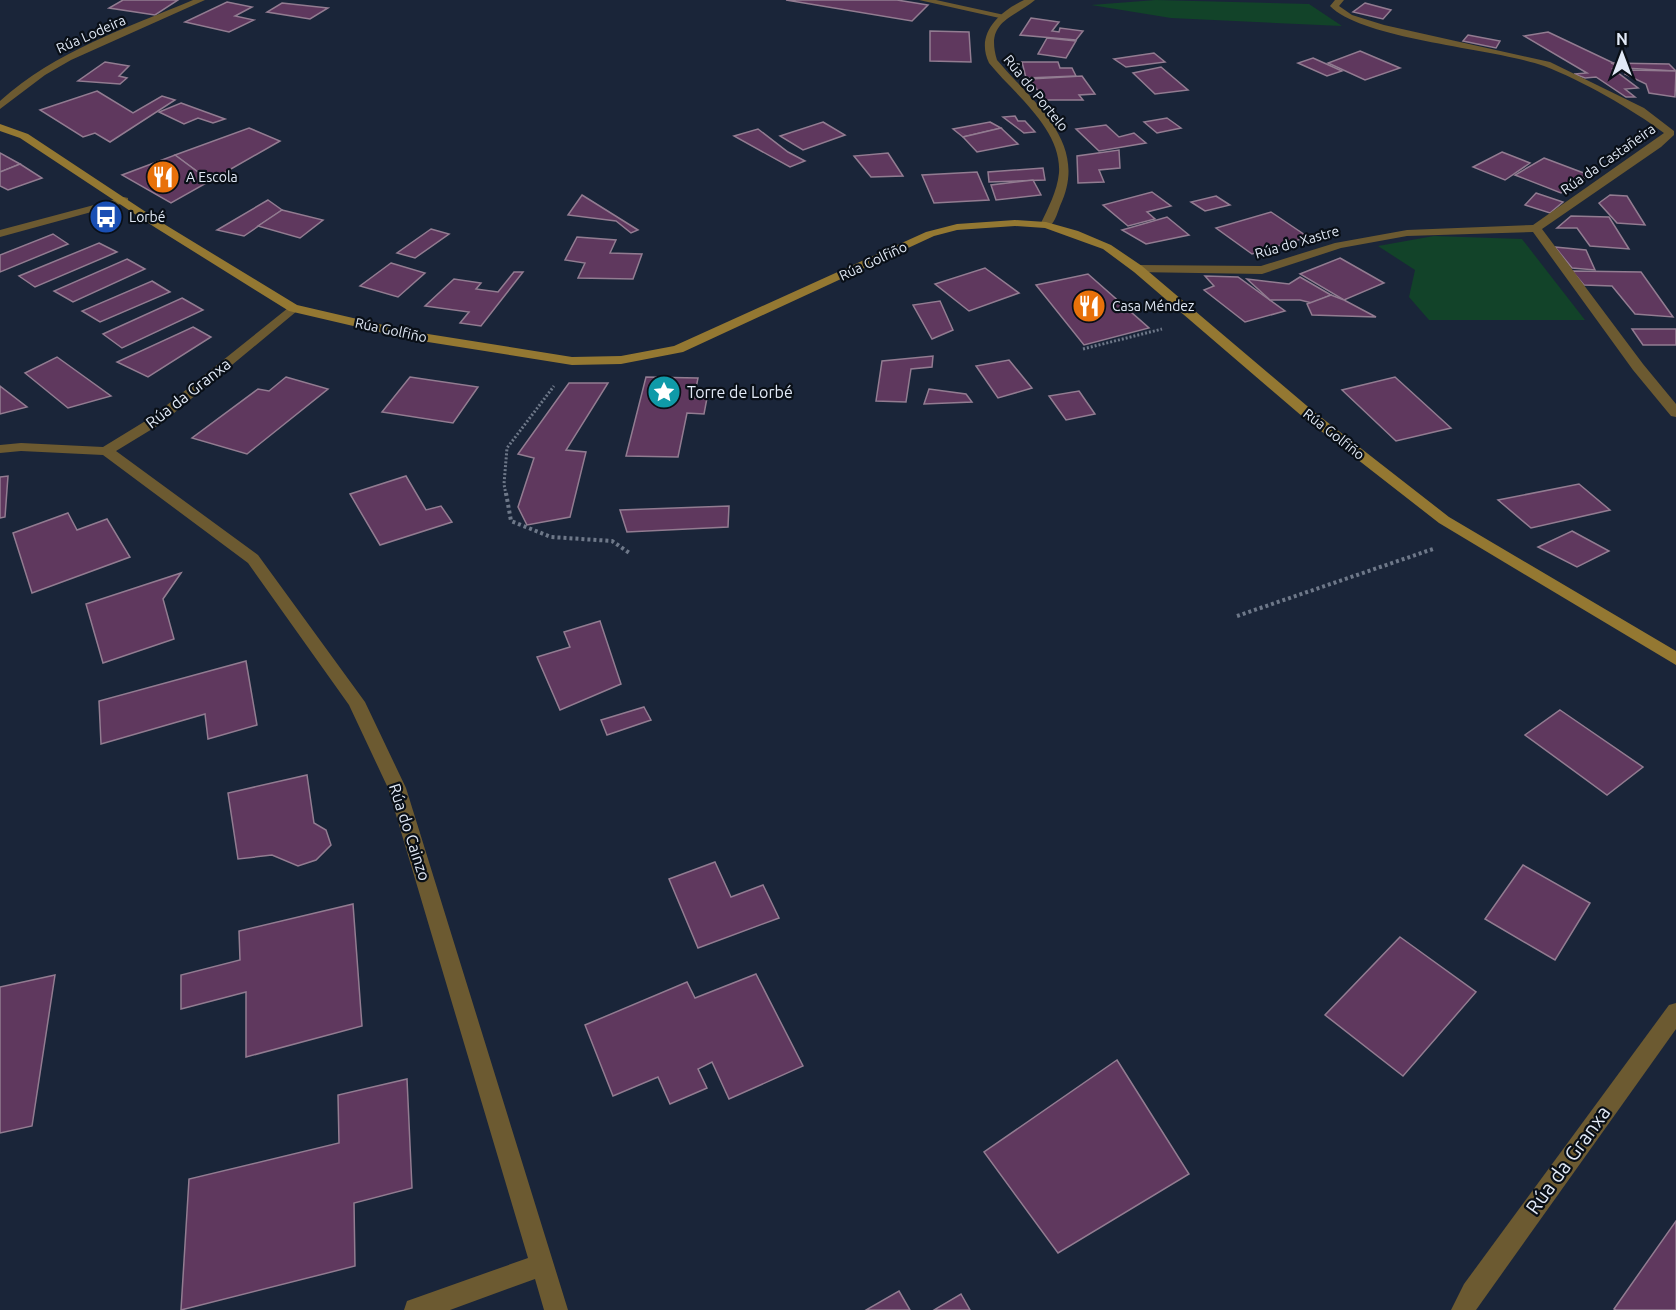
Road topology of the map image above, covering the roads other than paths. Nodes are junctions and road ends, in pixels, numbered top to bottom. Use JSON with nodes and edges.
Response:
{"nodes":[{"id":1,"x":201,"y":0,"type":"edge"},
{"id":2,"x":923,"y":0,"type":"edge"},
{"id":3,"x":986,"y":0,"type":"edge"},
{"id":4,"x":1031,"y":0,"type":"edge"},
{"id":5,"x":1340,"y":0,"type":"edge"},
{"id":6,"x":1004,"y":16,"type":"junction"},
{"id":7,"x":0,"y":106,"type":"edge"},
{"id":8,"x":0,"y":127,"type":"edge"},
{"id":9,"x":124,"y":200,"type":"junction"},
{"id":10,"x":1046,"y":225,"type":"junction"},
{"id":11,"x":1536,"y":228,"type":"junction"},
{"id":12,"x":0,"y":234,"type":"edge"},
{"id":13,"x":1138,"y":269,"type":"junction"},
{"id":14,"x":293,"y":308,"type":"junction"},
{"id":15,"x":1676,"y":413,"type":"edge"},
{"id":16,"x":0,"y":449,"type":"edge"},
{"id":17,"x":106,"y":451,"type":"junction"},
{"id":18,"x":1676,"y":659,"type":"edge"},
{"id":19,"x":1676,"y":1012,"type":"edge"},
{"id":20,"x":542,"y":1265,"type":"junction"},
{"id":21,"x":416,"y":1310,"type":"edge"},
{"id":22,"x":556,"y":1310,"type":"edge"},
{"id":23,"x":1463,"y":1310,"type":"edge"}],
"edges":[{"from":1,"to":7,"type":"street","name":"Rúa Lodeira"},
{"from":2,"to":6,"type":"street"},
{"from":3,"to":6,"type":"street"},
{"from":4,"to":6,"type":"street","name":"Rúa do Portelo"},
{"from":5,"to":11,"type":"street","name":"Rúa da Castañeira"},
{"from":6,"to":10,"type":"street","name":"Rúa do Portelo"},
{"from":8,"to":9,"type":"main road","name":"Rúa Golfiño"},
{"from":9,"to":12,"type":"street"},
{"from":9,"to":14,"type":"main road","name":"Rúa Golfiño"},
{"from":10,"to":13,"type":"main road","name":"Rúa Golfiño"},
{"from":10,"to":14,"type":"main road","name":"Rúa Golfiño"},
{"from":11,"to":13,"type":"street","name":"Rúa do Xastre"},
{"from":11,"to":15,"type":"street"},
{"from":13,"to":18,"type":"main road","name":"Rúa Golfiño"},
{"from":14,"to":17,"type":"street","name":"Rúa da Granxa"},
{"from":16,"to":17,"type":"street"},
{"from":17,"to":20,"type":"street","name":"Rúa do Cainzo"},
{"from":19,"to":23,"type":"street","name":"Rúa da Granxa"},
{"from":20,"to":21,"type":"street"},
{"from":20,"to":22,"type":"street","name":"Rúa do Cainzo"}]}
